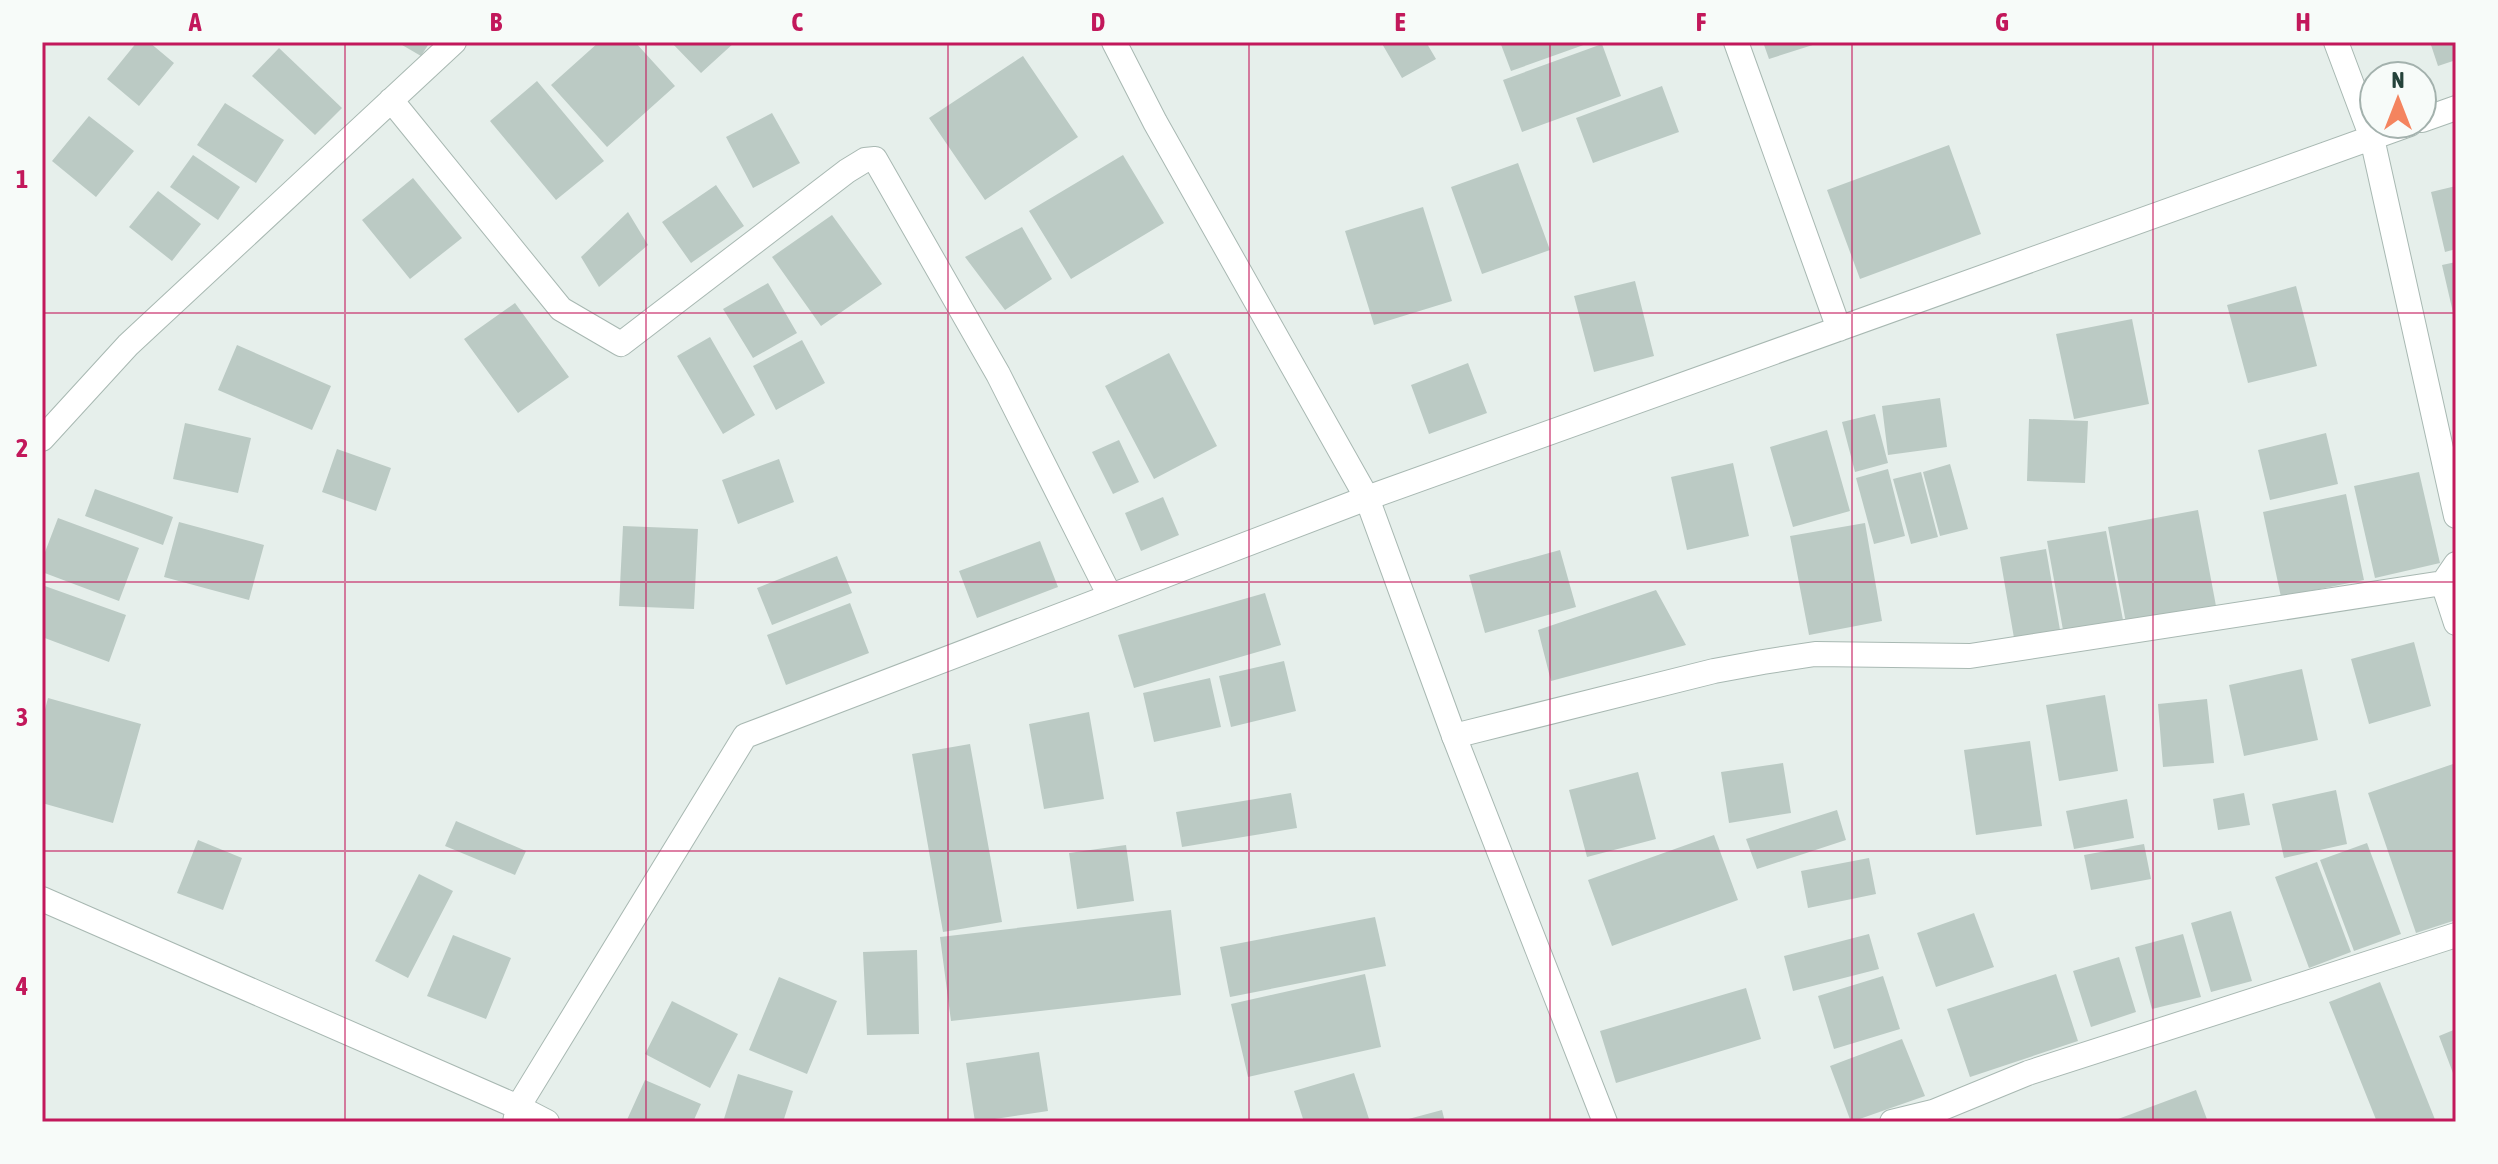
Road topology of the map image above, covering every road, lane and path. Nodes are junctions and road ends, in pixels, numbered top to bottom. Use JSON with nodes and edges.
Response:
{"nodes":[{"id":1,"x":454,"y":42,"type":"edge"},
{"id":2,"x":1114,"y":42,"type":"edge"},
{"id":3,"x":1736,"y":42,"type":"edge"},
{"id":4,"x":2336,"y":42,"type":"edge"},
{"id":5,"x":391,"y":100,"type":"junction"},
{"id":6,"x":2358,"y":101,"type":"edge"},
{"id":7,"x":2366,"y":140,"type":"edge"},
{"id":8,"x":2372,"y":140,"type":"edge"},
{"id":9,"x":1839,"y":329,"type":"junction"},
{"id":10,"x":42,"y":439,"type":"edge"},
{"id":11,"x":1367,"y":498,"type":"junction"},
{"id":12,"x":2456,"y":516,"type":"edge"},
{"id":13,"x":2450,"y":573,"type":"edge"},
{"id":14,"x":1110,"y":596,"type":"junction"},
{"id":15,"x":2456,"y":623,"type":"edge"},
{"id":16,"x":1454,"y":736,"type":"junction"},
{"id":17,"x":42,"y":899,"type":"edge"},
{"id":18,"x":2456,"y":935,"type":"edge"},
{"id":19,"x":517,"y":1114,"type":"edge"},
{"id":20,"x":547,"y":1122,"type":"edge"},
{"id":21,"x":1605,"y":1122,"type":"edge"},
{"id":22,"x":1892,"y":1122,"type":"edge"}],
"edges":[{"from":1,"to":5,"type":"street"},
{"from":2,"to":11,"type":"street"},
{"from":3,"to":9,"type":"street"},
{"from":4,"to":6,"type":"street"},
{"from":5,"to":10,"type":"street"},
{"from":5,"to":14,"type":"street"},
{"from":7,"to":9,"type":"street"},
{"from":8,"to":12,"type":"street"},
{"from":9,"to":11,"type":"street"},
{"from":11,"to":14,"type":"street"},
{"from":11,"to":16,"type":"street"},
{"from":13,"to":15,"type":"street"},
{"from":13,"to":16,"type":"street"},
{"from":14,"to":19,"type":"street"},
{"from":16,"to":21,"type":"street"},
{"from":17,"to":19,"type":"street"},
{"from":18,"to":22,"type":"street"},
{"from":19,"to":20,"type":"street"}]}
